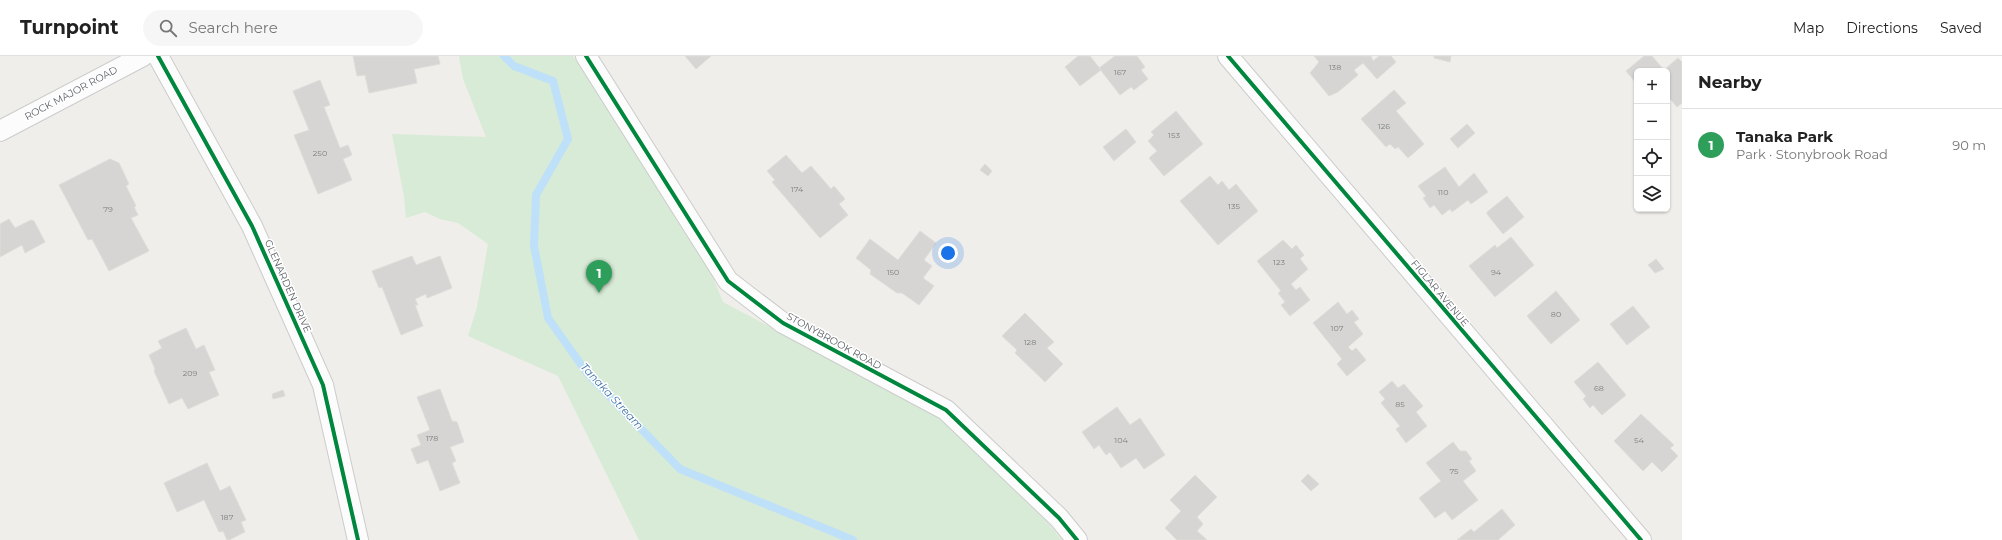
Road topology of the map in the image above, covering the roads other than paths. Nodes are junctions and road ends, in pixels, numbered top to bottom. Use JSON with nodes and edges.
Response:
{"nodes":[{"id":1,"x":143,"y":56,"type":"edge"},
{"id":2,"x":158,"y":56,"type":"edge"},
{"id":3,"x":586,"y":56,"type":"edge"},
{"id":4,"x":1228,"y":56,"type":"edge"},
{"id":5,"x":0,"y":131,"type":"edge"},
{"id":6,"x":358,"y":540,"type":"edge"},
{"id":7,"x":1077,"y":540,"type":"edge"},
{"id":8,"x":1641,"y":540,"type":"edge"}],
"edges":[{"from":1,"to":5,"type":"street","name":"ROCK MAJOR ROAD"},
{"from":2,"to":6,"type":"street","name":"GLENARDEN DRIVE"},
{"from":3,"to":7,"type":"street","name":"STONYBROOK ROAD"},
{"from":4,"to":8,"type":"street","name":"FIGLAR AVENUE"}]}
